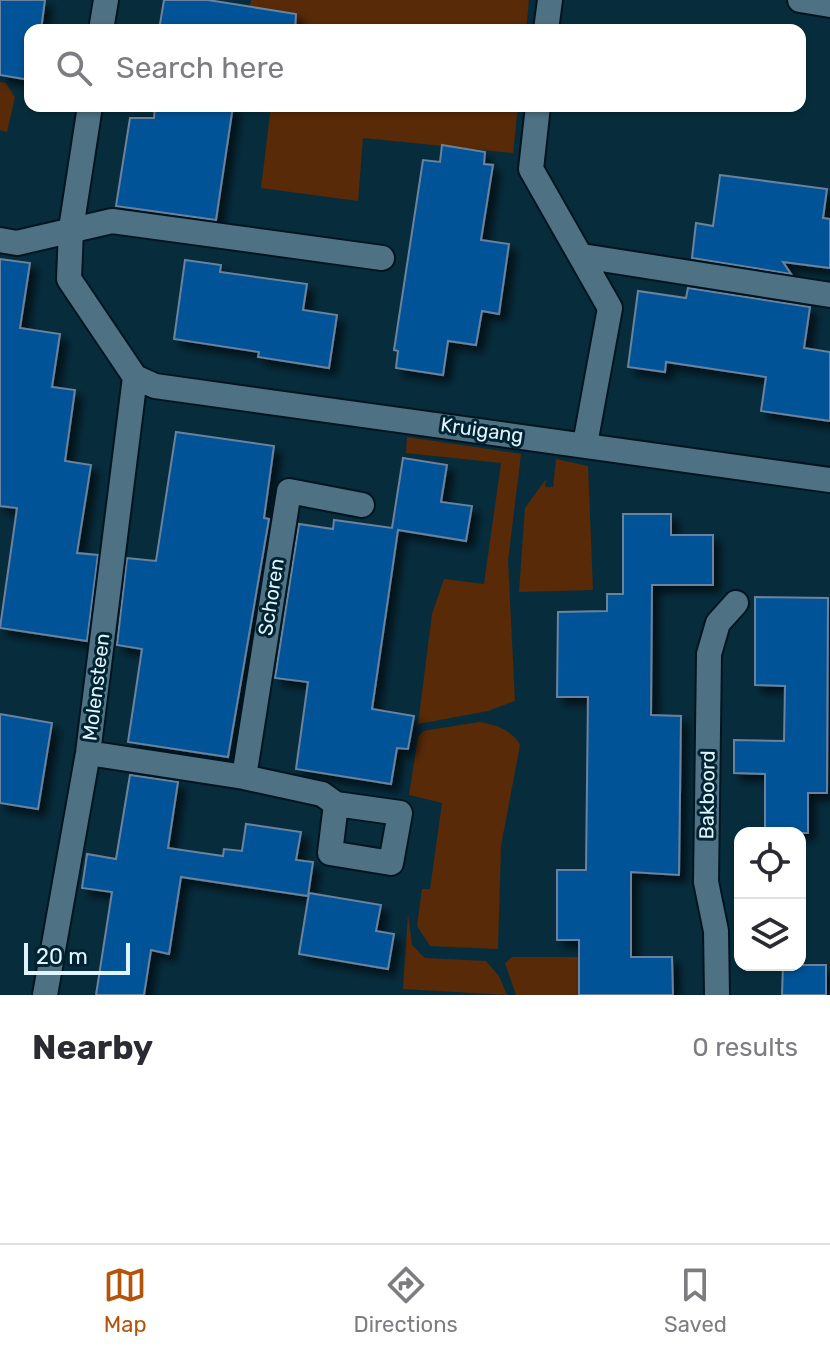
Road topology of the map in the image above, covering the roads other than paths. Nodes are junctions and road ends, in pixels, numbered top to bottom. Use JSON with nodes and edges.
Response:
{"nodes":[{"id":1,"x":106,"y":0,"type":"edge"},
{"id":2,"x":550,"y":0,"type":"edge"},
{"id":3,"x":800,"y":0,"type":"edge"},
{"id":4,"x":830,"y":5,"type":"edge"},
{"id":5,"x":102,"y":24,"type":"edge"},
{"id":6,"x":547,"y":24,"type":"edge"},
{"id":7,"x":89,"y":112,"type":"edge"},
{"id":8,"x":537,"y":112,"type":"edge"},
{"id":9,"x":71,"y":229,"type":"junction"},
{"id":10,"x":0,"y":240,"type":"edge"},
{"id":11,"x":582,"y":256,"type":"junction"},
{"id":12,"x":382,"y":258,"type":"dead end"},
{"id":13,"x":830,"y":295,"type":"edge"},
{"id":14,"x":135,"y":377,"type":"junction"},
{"id":15,"x":585,"y":444,"type":"junction"},
{"id":16,"x":830,"y":480,"type":"edge"},
{"id":17,"x":362,"y":505,"type":"dead end"},
{"id":18,"x":736,"y":603,"type":"dead end"},
{"id":19,"x":88,"y":753,"type":"junction"},
{"id":20,"x":244,"y":777,"type":"junction"},
{"id":21,"x":336,"y":804,"type":"dead end"},
{"id":22,"x":45,"y":995,"type":"edge"},
{"id":23,"x":717,"y":995,"type":"edge"}],
"edges":[{"from":1,"to":5,"type":"street"},
{"from":2,"to":6,"type":"street"},
{"from":3,"to":4,"type":"street"},
{"from":7,"to":9,"type":"street"},
{"from":8,"to":11,"type":"street"},
{"from":9,"to":10,"type":"street"},
{"from":9,"to":12,"type":"street"},
{"from":9,"to":14,"type":"street"},
{"from":11,"to":13,"type":"street"},
{"from":11,"to":15,"type":"street"},
{"from":14,"to":15,"type":"street","name":"Kruigang"},
{"from":14,"to":19,"type":"street","name":"Molensteen"},
{"from":15,"to":16,"type":"street","name":"Kruigang"},
{"from":17,"to":20,"type":"street","name":"Schoren"},
{"from":18,"to":23,"type":"street","name":"Bakboord"},
{"from":19,"to":20,"type":"street"},
{"from":19,"to":22,"type":"street","name":"Molensteen"},
{"from":20,"to":21,"type":"street"}]}
